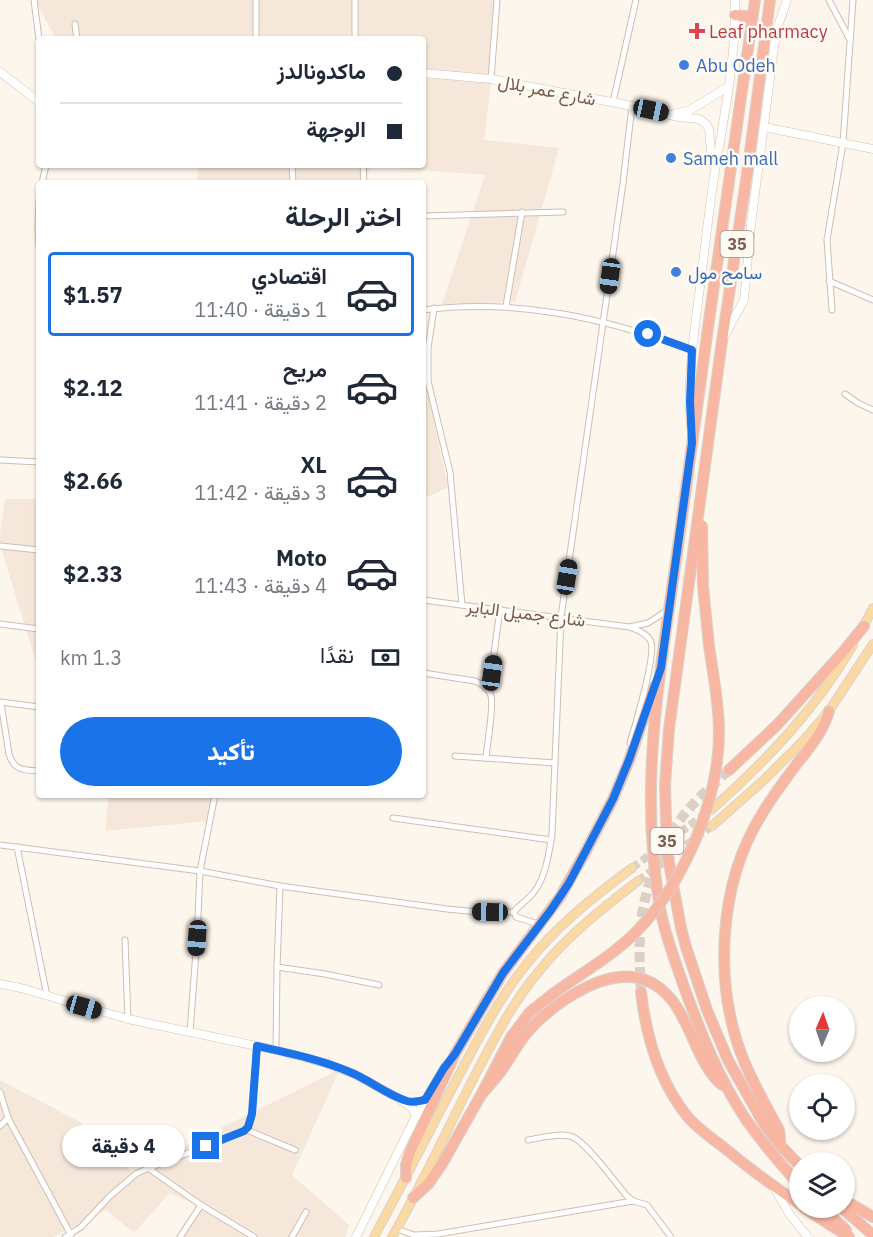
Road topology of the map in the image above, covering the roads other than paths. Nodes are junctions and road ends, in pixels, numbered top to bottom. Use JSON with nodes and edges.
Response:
{"nodes":[{"id":1,"x":34,"y":0,"type":"edge"},
{"id":2,"x":256,"y":0,"type":"edge"},
{"id":3,"x":356,"y":0,"type":"edge"},
{"id":4,"x":497,"y":0,"type":"edge"},
{"id":5,"x":636,"y":0,"type":"edge"},
{"id":6,"x":735,"y":0,"type":"edge"},
{"id":7,"x":755,"y":0,"type":"edge"},
{"id":8,"x":770,"y":0,"type":"edge"},
{"id":9,"x":787,"y":0,"type":"edge"},
{"id":10,"x":829,"y":0,"type":"edge"},
{"id":11,"x":853,"y":0,"type":"edge"},
{"id":12,"x":735,"y":15,"type":"junction"},
{"id":13,"x":752,"y":17,"type":"junction"},
{"id":14,"x":75,"y":24,"type":"dead end"},
{"id":15,"x":39,"y":36,"type":"edge"},
{"id":16,"x":77,"y":36,"type":"edge"},
{"id":17,"x":256,"y":36,"type":"edge"},
{"id":18,"x":355,"y":36,"type":"edge"},
{"id":19,"x":850,"y":39,"type":"junction"},
{"id":20,"x":770,"y":40,"type":"junction"},
{"id":21,"x":0,"y":72,"type":"edge"},
{"id":22,"x":426,"y":73,"type":"edge"},
{"id":23,"x":491,"y":79,"type":"junction"},
{"id":24,"x":728,"y":87,"type":"junction"},
{"id":25,"x":36,"y":100,"type":"edge"},
{"id":26,"x":613,"y":102,"type":"junction"},
{"id":27,"x":632,"y":106,"type":"junction"},
{"id":28,"x":670,"y":114,"type":"junction"},
{"id":29,"x":764,"y":127,"type":"junction"},
{"id":30,"x":843,"y":144,"type":"junction"},
{"id":31,"x":873,"y":149,"type":"edge"},
{"id":32,"x":718,"y":156,"type":"junction"},
{"id":33,"x":753,"y":168,"type":"junction"},
{"id":34,"x":522,"y":212,"type":"junction"},
{"id":35,"x":564,"y":212,"type":"dead end"},
{"id":36,"x":426,"y":216,"type":"edge"},
{"id":37,"x":829,"y":281,"type":"junction"},
{"id":38,"x":873,"y":300,"type":"edge"},
{"id":39,"x":506,"y":306,"type":"junction"},
{"id":40,"x":434,"y":308,"type":"junction"},
{"id":41,"x":426,"y":309,"type":"edge"},
{"id":42,"x":832,"y":310,"type":"dead end"},
{"id":43,"x":603,"y":322,"type":"junction"},
{"id":44,"x":722,"y":341,"type":"junction"},
{"id":45,"x":692,"y":350,"type":"junction"},
{"id":46,"x":845,"y":394,"type":"dead end"},
{"id":47,"x":873,"y":410,"type":"edge"},
{"id":48,"x":692,"y":443,"type":"junction"},
{"id":49,"x":0,"y":460,"type":"edge"},
{"id":50,"x":36,"y":462,"type":"edge"},
{"id":51,"x":702,"y":487,"type":"junction"},
{"id":52,"x":0,"y":546,"type":"edge"},
{"id":53,"x":36,"y":550,"type":"edge"},
{"id":54,"x":426,"y":600,"type":"edge"},
{"id":55,"x":462,"y":604,"type":"junction"},
{"id":56,"x":873,"y":608,"type":"edge"},
{"id":57,"x":500,"y":609,"type":"junction"},
{"id":58,"x":669,"y":610,"type":"junction"},
{"id":59,"x":561,"y":617,"type":"junction"},
{"id":60,"x":0,"y":624,"type":"edge"},
{"id":61,"x":629,"y":627,"type":"junction"},
{"id":62,"x":864,"y":627,"type":"junction"},
{"id":63,"x":36,"y":629,"type":"edge"},
{"id":64,"x":873,"y":644,"type":"edge"},
{"id":65,"x":661,"y":668,"type":"junction"},
{"id":66,"x":426,"y":673,"type":"edge"},
{"id":67,"x":489,"y":691,"type":"junction"},
{"id":68,"x":1,"y":702,"type":"edge"},
{"id":69,"x":36,"y":707,"type":"edge"},
{"id":70,"x":829,"y":711,"type":"junction"},
{"id":71,"x":455,"y":756,"type":"dead end"},
{"id":72,"x":486,"y":758,"type":"junction"},
{"id":73,"x":555,"y":763,"type":"junction"},
{"id":74,"x":729,"y":770,"type":"tunnel mouth"},
{"id":75,"x":36,"y":771,"type":"edge"},
{"id":76,"x":619,"y":785,"type":"junction"},
{"id":77,"x":214,"y":798,"type":"edge"},
{"id":78,"x":711,"y":810,"type":"tunnel mouth"},
{"id":79,"x":393,"y":819,"type":"dead end"},
{"id":80,"x":712,"y":826,"type":"tunnel mouth"},
{"id":81,"x":551,"y":840,"type":"junction"},
{"id":82,"x":0,"y":845,"type":"edge"},
{"id":83,"x":17,"y":847,"type":"junction"},
{"id":84,"x":632,"y":868,"type":"tunnel mouth"},
{"id":85,"x":200,"y":871,"type":"junction"},
{"id":86,"x":638,"y":881,"type":"tunnel mouth"},
{"id":87,"x":280,"y":886,"type":"junction"},
{"id":88,"x":514,"y":912,"type":"junction"},
{"id":89,"x":540,"y":925,"type":"junction"},
{"id":90,"x":125,"y":940,"type":"dead end"},
{"id":91,"x":277,"y":967,"type":"junction"},
{"id":92,"x":0,"y":984,"type":"edge"},
{"id":93,"x":379,"y":985,"type":"dead end"},
{"id":94,"x":641,"y":992,"type":"tunnel mouth"},
{"id":95,"x":47,"y":996,"type":"junction"},
{"id":96,"x":128,"y":1019,"type":"junction"},
{"id":97,"x":190,"y":1032,"type":"junction"},
{"id":98,"x":257,"y":1046,"type":"junction"},
{"id":99,"x":276,"y":1050,"type":"junction"},
{"id":100,"x":455,"y":1054,"type":"junction"},
{"id":101,"x":728,"y":1090,"type":"junction"},
{"id":102,"x":0,"y":1092,"type":"edge"},
{"id":103,"x":481,"y":1095,"type":"junction"},
{"id":104,"x":398,"y":1098,"type":"junction"},
{"id":105,"x":425,"y":1100,"type":"junction"},
{"id":106,"x":4,"y":1114,"type":"edge"},
{"id":107,"x":416,"y":1116,"type":"junction"},
{"id":108,"x":0,"y":1126,"type":"edge"},
{"id":109,"x":247,"y":1130,"type":"junction"},
{"id":110,"x":528,"y":1140,"type":"dead end"},
{"id":111,"x":780,"y":1145,"type":"junction"},
{"id":112,"x":295,"y":1150,"type":"dead end"},
{"id":113,"x":789,"y":1154,"type":"edge"},
{"id":114,"x":148,"y":1168,"type":"junction"},
{"id":115,"x":789,"y":1173,"type":"edge"},
{"id":116,"x":406,"y":1178,"type":"junction"},
{"id":117,"x":772,"y":1186,"type":"junction"},
{"id":118,"x":789,"y":1197,"type":"edge"},
{"id":119,"x":413,"y":1198,"type":"junction"},
{"id":120,"x":633,"y":1201,"type":"junction"},
{"id":121,"x":201,"y":1204,"type":"junction"},
{"id":122,"x":855,"y":1206,"type":"edge"},
{"id":123,"x":306,"y":1212,"type":"dead end"},
{"id":124,"x":873,"y":1217,"type":"edge"},
{"id":125,"x":821,"y":1218,"type":"edge"},
{"id":126,"x":832,"y":1218,"type":"edge"},
{"id":127,"x":854,"y":1218,"type":"edge"},
{"id":128,"x":394,"y":1235,"type":"edge"},
{"id":129,"x":873,"y":1235,"type":"edge"},
{"id":130,"x":69,"y":1236,"type":"edge"},
{"id":131,"x":180,"y":1237,"type":"edge"},
{"id":132,"x":254,"y":1237,"type":"edge"},
{"id":133,"x":292,"y":1237,"type":"edge"},
{"id":134,"x":356,"y":1237,"type":"edge"},
{"id":135,"x":374,"y":1237,"type":"edge"},
{"id":136,"x":671,"y":1237,"type":"edge"},
{"id":137,"x":808,"y":1237,"type":"edge"},
{"id":138,"x":852,"y":1237,"type":"edge"}],
"edges":[{"from":1,"to":15,"type":"street"},
{"from":2,"to":17,"type":"street"},
{"from":3,"to":18,"type":"street"},
{"from":4,"to":23,"type":"street"},
{"from":5,"to":26,"type":"street"},
{"from":6,"to":12,"type":"street"},
{"from":7,"to":13,"type":"highway","number":"35"},
{"from":8,"to":20,"type":"highway","number":"35"},
{"from":9,"to":20,"type":"street"},
{"from":10,"to":19,"type":"street"},
{"from":11,"to":19,"type":"street"},
{"from":12,"to":13,"type":"highway"},
{"from":12,"to":24,"type":"street"},
{"from":13,"to":48,"type":"highway","number":"35"},
{"from":14,"to":16,"type":"street"},
{"from":19,"to":30,"type":"street"},
{"from":20,"to":29,"type":"street"},
{"from":20,"to":33,"type":"highway","number":"35"},
{"from":21,"to":25,"type":"street"},
{"from":22,"to":23,"type":"street","name":"شارع عمر بلال"},
{"from":23,"to":26,"type":"street","name":"شارع عمر بلال"},
{"from":24,"to":28,"type":"street","name":"شارع عمر بلال"},
{"from":24,"to":32,"type":"street"},
{"from":26,"to":27,"type":"street","name":"شارع عمر بلال"},
{"from":27,"to":28,"type":"street","name":"شارع عمر بلال"},
{"from":27,"to":43,"type":"street"},
{"from":28,"to":32,"type":"street","name":"شارع عمر بلال"},
{"from":29,"to":30,"type":"street"},
{"from":29,"to":33,"type":"street"},
{"from":30,"to":31,"type":"street"},
{"from":30,"to":37,"type":"street"},
{"from":32,"to":45,"type":"street"},
{"from":33,"to":44,"type":"highway","number":"35"},
{"from":33,"to":44,"type":"street"},
{"from":34,"to":35,"type":"street"},
{"from":34,"to":36,"type":"street"},
{"from":34,"to":39,"type":"street"},
{"from":37,"to":38,"type":"street"},
{"from":37,"to":42,"type":"street"},
{"from":39,"to":40,"type":"street"},
{"from":39,"to":43,"type":"street"},
{"from":40,"to":41,"type":"street"},
{"from":40,"to":55,"type":"street"},
{"from":43,"to":45,"type":"street"},
{"from":43,"to":59,"type":"street"},
{"from":44,"to":51,"type":"highway","number":"35"},
{"from":45,"to":48,"type":"street"},
{"from":46,"to":47,"type":"street"},
{"from":48,"to":58,"type":"highway","number":"35"},
{"from":49,"to":50,"type":"street"},
{"from":51,"to":103,"type":"highway","bridge":true},
{"from":51,"to":111,"type":"highway","number":"35"},
{"from":52,"to":53,"type":"street"},
{"from":54,"to":55,"type":"street","name":"شارع جميل الباير"},
{"from":55,"to":57,"type":"street","name":"شارع جميل الباير"},
{"from":56,"to":62,"type":"main road"},
{"from":57,"to":59,"type":"street","name":"شارع جميل الباير"},
{"from":57,"to":67,"type":"street"},
{"from":58,"to":61,"type":"street","name":"شارع جميل الباير"},
{"from":58,"to":65,"type":"highway","number":"35"},
{"from":59,"to":61,"type":"street","name":"شارع جميل الباير"},
{"from":59,"to":73,"type":"street"},
{"from":60,"to":63,"type":"street"},
{"from":61,"to":76,"type":"street","name":"شارع جميل الباير"},
{"from":62,"to":74,"type":"highway"},
{"from":62,"to":78,"type":"main road"},
{"from":64,"to":70,"type":"main road"},
{"from":65,"to":76,"type":"highway"},
{"from":65,"to":101,"type":"highway","number":"35"},
{"from":66,"to":67,"type":"street"},
{"from":67,"to":72,"type":"street"},
{"from":68,"to":69,"type":"street"},
{"from":68,"to":75,"type":"street"},
{"from":70,"to":80,"type":"main road"},
{"from":70,"to":111,"type":"highway"},
{"from":71,"to":72,"type":"street"},
{"from":72,"to":73,"type":"street"},
{"from":73,"to":81,"type":"street"},
{"from":76,"to":89,"type":"highway"},
{"from":77,"to":85,"type":"street"},
{"from":79,"to":81,"type":"street"},
{"from":81,"to":88,"type":"street"},
{"from":82,"to":83,"type":"street"},
{"from":83,"to":85,"type":"street"},
{"from":83,"to":95,"type":"street"},
{"from":84,"to":116,"type":"main road"},
{"from":85,"to":87,"type":"street"},
{"from":85,"to":97,"type":"street"},
{"from":86,"to":119,"type":"main road"},
{"from":87,"to":88,"type":"street"},
{"from":87,"to":91,"type":"street"},
{"from":88,"to":89,"type":"street"},
{"from":89,"to":100,"type":"highway"},
{"from":90,"to":96,"type":"street"},
{"from":91,"to":93,"type":"street"},
{"from":91,"to":99,"type":"street"},
{"from":92,"to":95,"type":"street"},
{"from":94,"to":117,"type":"highway"},
{"from":95,"to":96,"type":"street"},
{"from":96,"to":97,"type":"street"},
{"from":97,"to":98,"type":"street"},
{"from":98,"to":99,"type":"street"},
{"from":98,"to":109,"type":"street"},
{"from":99,"to":104,"type":"street"},
{"from":100,"to":105,"type":"street"},
{"from":100,"to":116,"type":"highway"},
{"from":101,"to":103,"type":"highway"},
{"from":101,"to":115,"type":"highway","number":"35"},
{"from":102,"to":106,"type":"street"},
{"from":103,"to":119,"type":"highway"},
{"from":104,"to":105,"type":"street"},
{"from":104,"to":107,"type":"street"},
{"from":105,"to":107,"type":"street"},
{"from":106,"to":108,"type":"street"},
{"from":106,"to":130,"type":"street"},
{"from":107,"to":134,"type":"street"},
{"from":109,"to":112,"type":"street"},
{"from":109,"to":114,"type":"street"},
{"from":110,"to":120,"type":"street"},
{"from":111,"to":113,"type":"highway","number":"35"},
{"from":114,"to":121,"type":"street"},
{"from":114,"to":130,"type":"street"},
{"from":116,"to":135,"type":"main road"},
{"from":117,"to":118,"type":"highway"},
{"from":117,"to":137,"type":"street"},
{"from":119,"to":128,"type":"main road"},
{"from":120,"to":128,"type":"street"},
{"from":120,"to":136,"type":"street"},
{"from":121,"to":131,"type":"street"},
{"from":121,"to":132,"type":"street"},
{"from":122,"to":124,"type":"highway"},
{"from":123,"to":133,"type":"street"},
{"from":125,"to":138,"type":"highway"},
{"from":126,"to":138,"type":"highway"},
{"from":127,"to":129,"type":"highway"}]}
